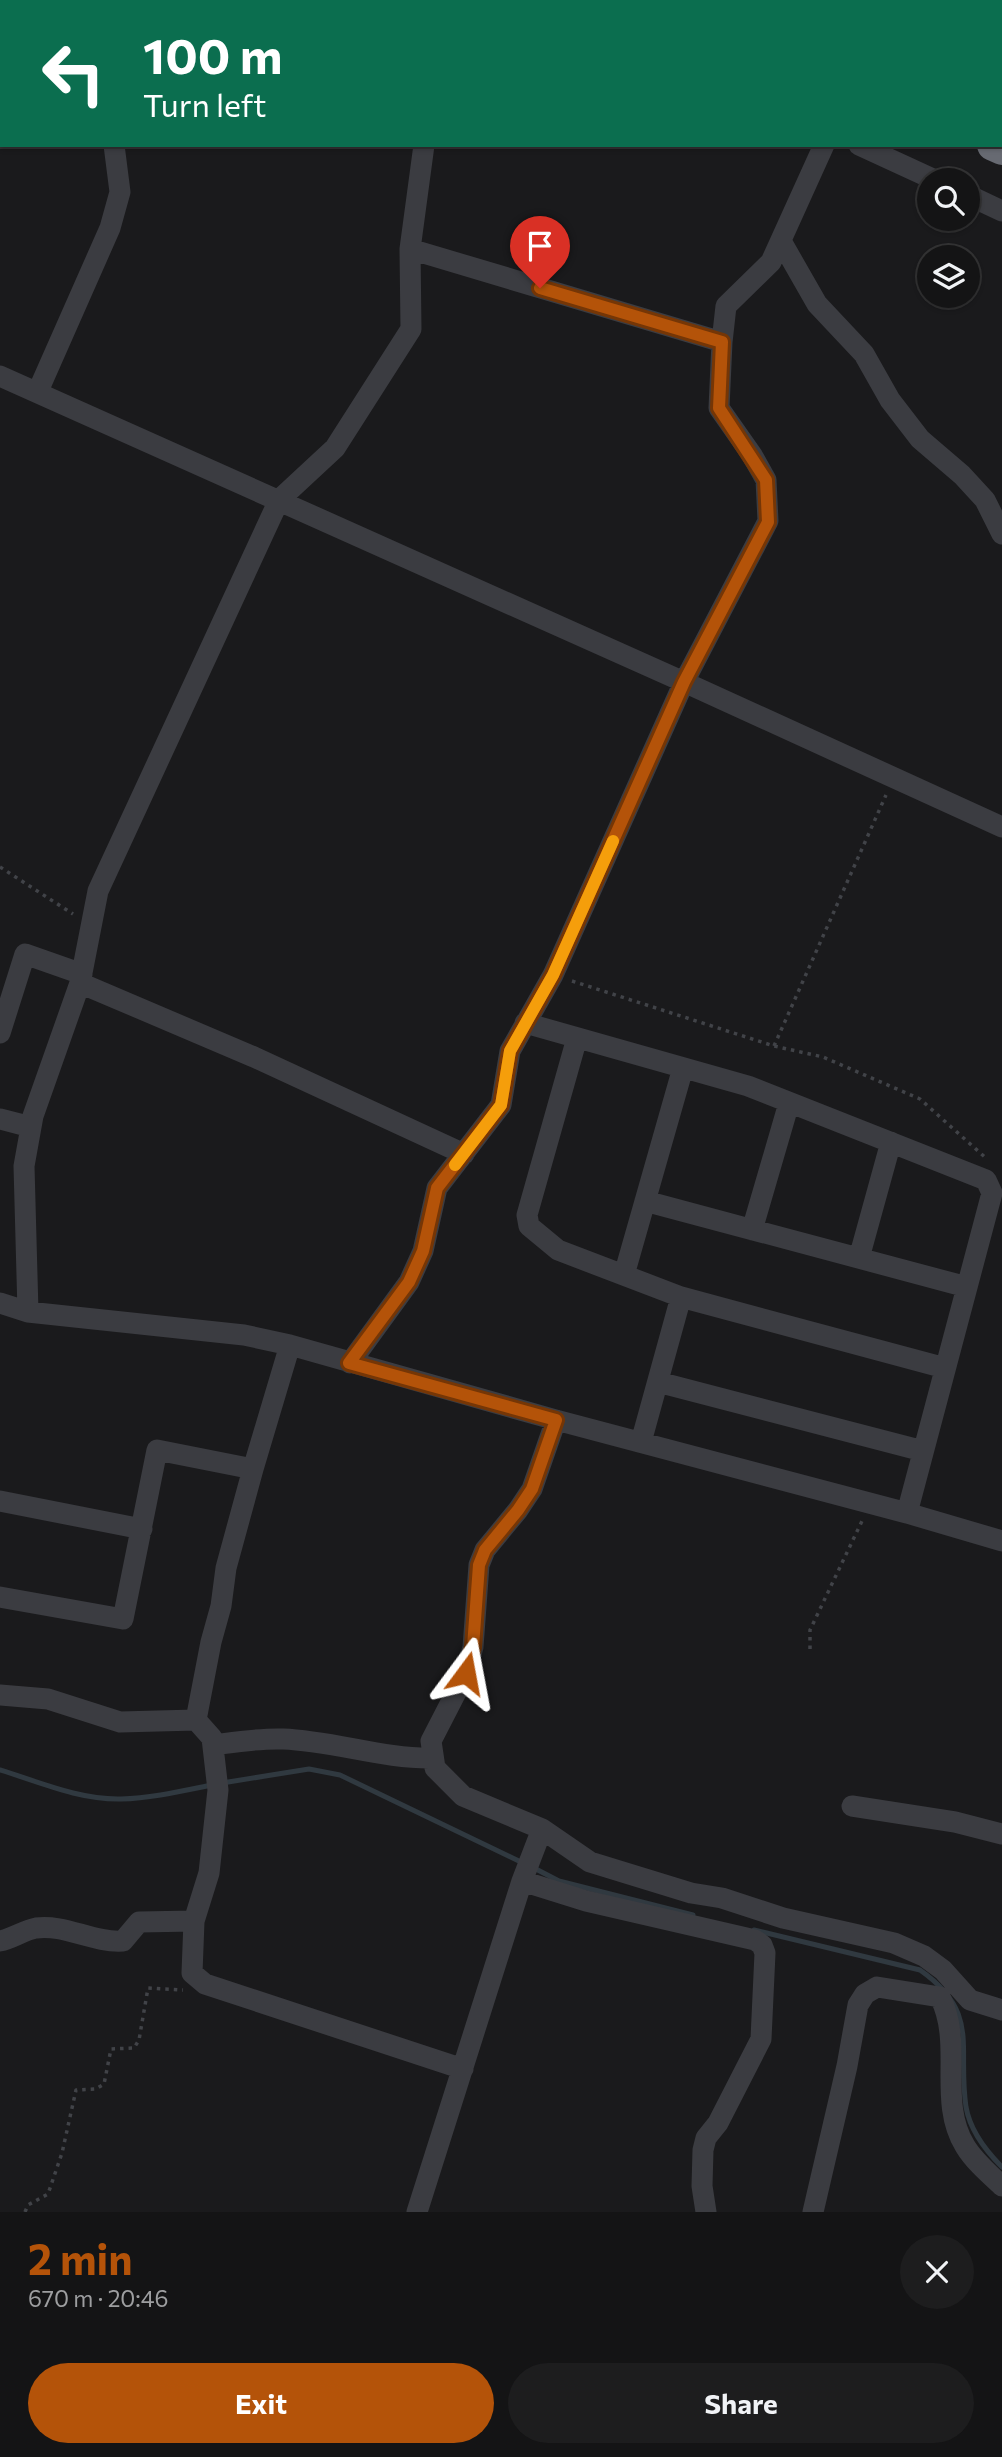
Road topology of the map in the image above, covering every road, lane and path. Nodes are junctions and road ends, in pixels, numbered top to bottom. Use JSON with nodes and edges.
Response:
{"nodes":[{"id":1,"x":114,"y":147,"type":"edge"},
{"id":2,"x":424,"y":147,"type":"edge"},
{"id":3,"x":823,"y":147,"type":"edge"},
{"id":4,"x":863,"y":147,"type":"edge"},
{"id":5,"x":917,"y":172,"type":"edge"},
{"id":6,"x":980,"y":201,"type":"edge"},
{"id":7,"x":1002,"y":211,"type":"edge"},
{"id":8,"x":780,"y":241,"type":"junction"},
{"id":9,"x":410,"y":249,"type":"junction"},
{"id":10,"x":722,"y":342,"type":"junction"},
{"id":11,"x":0,"y":376,"type":"edge"},
{"id":12,"x":38,"y":391,"type":"junction"},
{"id":13,"x":279,"y":500,"type":"junction"},
{"id":14,"x":1002,"y":534,"type":"edge"},
{"id":15,"x":684,"y":682,"type":"junction"},
{"id":16,"x":894,"y":777,"type":"junction"},
{"id":17,"x":1001,"y":825,"type":"edge"},
{"id":18,"x":0,"y":867,"type":"edge"},
{"id":19,"x":92,"y":927,"type":"junction"},
{"id":20,"x":553,"y":975,"type":"junction"},
{"id":21,"x":81,"y":979,"type":"junction"},
{"id":22,"x":525,"y":1023,"type":"junction"},
{"id":23,"x":0,"y":1033,"type":"edge"},
{"id":24,"x":576,"y":1038,"type":"junction"},
{"id":25,"x":774,"y":1046,"type":"junction"},
{"id":26,"x":683,"y":1068,"type":"junction"},
{"id":27,"x":789,"y":1102,"type":"junction"},
{"id":28,"x":0,"y":1119,"type":"edge"},
{"id":29,"x":31,"y":1127,"type":"junction"},
{"id":30,"x":891,"y":1142,"type":"junction"},
{"id":31,"x":464,"y":1154,"type":"junction"},
{"id":32,"x":994,"y":1163,"type":"dead end"},
{"id":33,"x":645,"y":1201,"type":"junction"},
{"id":34,"x":752,"y":1230,"type":"junction"},
{"id":35,"x":859,"y":1258,"type":"junction"},
{"id":36,"x":624,"y":1275,"type":"junction"},
{"id":37,"x":967,"y":1287,"type":"junction"},
{"id":38,"x":681,"y":1297,"type":"junction"},
{"id":39,"x":0,"y":1303,"type":"edge"},
{"id":40,"x":28,"y":1312,"type":"junction"},
{"id":41,"x":290,"y":1345,"type":"junction"},
{"id":42,"x":349,"y":1363,"type":"junction"},
{"id":43,"x":946,"y":1368,"type":"junction"},
{"id":44,"x":658,"y":1382,"type":"junction"},
{"id":45,"x":556,"y":1420,"type":"junction"},
{"id":46,"x":641,"y":1442,"type":"junction"},
{"id":47,"x":923,"y":1451,"type":"junction"},
{"id":48,"x":253,"y":1469,"type":"junction"},
{"id":49,"x":0,"y":1501,"type":"edge"},
{"id":50,"x":870,"y":1503,"type":"junction"},
{"id":51,"x":907,"y":1513,"type":"junction"},
{"id":52,"x":142,"y":1529,"type":"junction"},
{"id":53,"x":1002,"y":1541,"type":"edge"},
{"id":54,"x":0,"y":1597,"type":"edge"},
{"id":55,"x":810,"y":1649,"type":"dead end"},
{"id":56,"x":0,"y":1695,"type":"edge"},
{"id":57,"x":196,"y":1720,"type":"junction"},
{"id":58,"x":213,"y":1745,"type":"junction"},
{"id":59,"x":433,"y":1758,"type":"junction"},
{"id":60,"x":852,"y":1806,"type":"dead end"},
{"id":61,"x":1002,"y":1834,"type":"edge"},
{"id":62,"x":539,"y":1836,"type":"junction"},
{"id":63,"x":524,"y":1876,"type":"junction"},
{"id":64,"x":194,"y":1921,"type":"junction"},
{"id":65,"x":0,"y":1941,"type":"edge"},
{"id":66,"x":198,"y":1978,"type":"junction"},
{"id":67,"x":963,"y":1992,"type":"junction"},
{"id":68,"x":945,"y":2008,"type":"junction"},
{"id":69,"x":1002,"y":2010,"type":"edge"},
{"id":70,"x":463,"y":2069,"type":"junction"},
{"id":71,"x":1002,"y":2186,"type":"edge"},
{"id":72,"x":25,"y":2212,"type":"edge"},
{"id":73,"x":417,"y":2212,"type":"edge"},
{"id":74,"x":706,"y":2212,"type":"edge"},
{"id":75,"x":813,"y":2212,"type":"edge"}],
"edges":[{"from":1,"to":12,"type":"street"},
{"from":2,"to":9,"type":"street"},
{"from":3,"to":8,"type":"street"},
{"from":4,"to":5,"type":"street"},
{"from":6,"to":7,"type":"street"},
{"from":8,"to":10,"type":"street"},
{"from":8,"to":14,"type":"street"},
{"from":9,"to":10,"type":"street"},
{"from":9,"to":13,"type":"street"},
{"from":10,"to":15,"type":"street"},
{"from":11,"to":12,"type":"street"},
{"from":12,"to":13,"type":"street"},
{"from":13,"to":15,"type":"street"},
{"from":13,"to":19,"type":"street"},
{"from":15,"to":16,"type":"street"},
{"from":15,"to":20,"type":"street"},
{"from":16,"to":17,"type":"street"},
{"from":16,"to":25,"type":"path"},
{"from":18,"to":19,"type":"path"},
{"from":19,"to":21,"type":"street"},
{"from":20,"to":22,"type":"street"},
{"from":20,"to":25,"type":"path"},
{"from":21,"to":23,"type":"street"},
{"from":21,"to":29,"type":"street"},
{"from":21,"to":31,"type":"street"},
{"from":22,"to":24,"type":"street"},
{"from":22,"to":31,"type":"street"},
{"from":24,"to":26,"type":"street"},
{"from":24,"to":36,"type":"street"},
{"from":25,"to":32,"type":"path"},
{"from":26,"to":27,"type":"street"},
{"from":26,"to":33,"type":"street"},
{"from":27,"to":30,"type":"street"},
{"from":27,"to":34,"type":"street"},
{"from":28,"to":29,"type":"street"},
{"from":29,"to":40,"type":"street"},
{"from":30,"to":35,"type":"street"},
{"from":30,"to":37,"type":"street"},
{"from":31,"to":42,"type":"street"},
{"from":33,"to":34,"type":"street"},
{"from":33,"to":36,"type":"street"},
{"from":34,"to":35,"type":"street"},
{"from":35,"to":37,"type":"street"},
{"from":36,"to":38,"type":"street"},
{"from":37,"to":43,"type":"street"},
{"from":38,"to":43,"type":"street"},
{"from":38,"to":44,"type":"street"},
{"from":39,"to":40,"type":"street"},
{"from":40,"to":41,"type":"street"},
{"from":41,"to":42,"type":"street"},
{"from":41,"to":48,"type":"street"},
{"from":42,"to":45,"type":"street"},
{"from":43,"to":47,"type":"street"},
{"from":44,"to":46,"type":"street"},
{"from":44,"to":47,"type":"street"},
{"from":45,"to":46,"type":"street"},
{"from":45,"to":59,"type":"street"},
{"from":46,"to":50,"type":"street"},
{"from":47,"to":51,"type":"street"},
{"from":48,"to":52,"type":"street"},
{"from":48,"to":57,"type":"street"},
{"from":49,"to":52,"type":"street"},
{"from":50,"to":51,"type":"street"},
{"from":50,"to":55,"type":"path"},
{"from":51,"to":53,"type":"street"},
{"from":52,"to":54,"type":"street"},
{"from":56,"to":57,"type":"street"},
{"from":57,"to":58,"type":"street"},
{"from":58,"to":59,"type":"street"},
{"from":58,"to":64,"type":"street"},
{"from":59,"to":62,"type":"street"},
{"from":60,"to":61,"type":"street"},
{"from":62,"to":63,"type":"street"},
{"from":62,"to":67,"type":"street"},
{"from":63,"to":70,"type":"street"},
{"from":63,"to":74,"type":"street"},
{"from":64,"to":65,"type":"street"},
{"from":64,"to":66,"type":"street"},
{"from":66,"to":70,"type":"street"},
{"from":66,"to":72,"type":"path"},
{"from":67,"to":68,"type":"street"},
{"from":67,"to":69,"type":"street"},
{"from":68,"to":71,"type":"street"},
{"from":68,"to":75,"type":"street"},
{"from":70,"to":73,"type":"street"}]}
